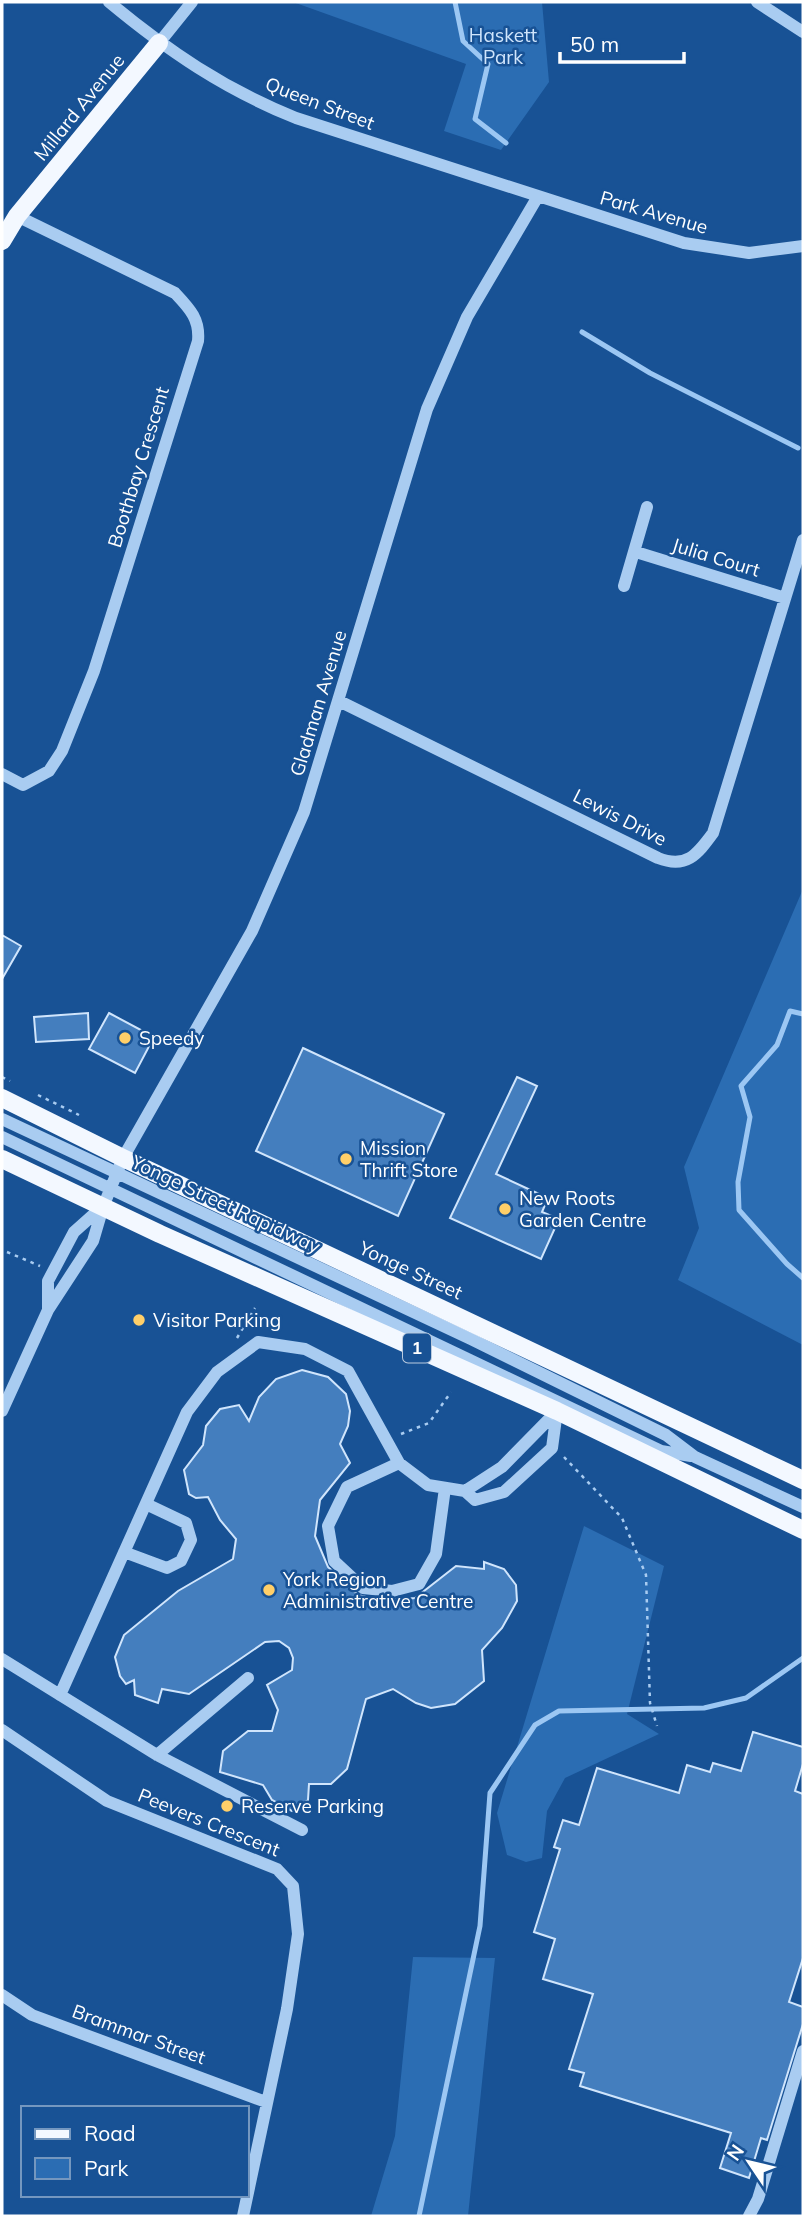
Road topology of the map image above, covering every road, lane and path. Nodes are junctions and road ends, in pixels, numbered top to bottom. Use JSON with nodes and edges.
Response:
{"nodes":[{"id":1,"x":109,"y":2,"type":"edge"},
{"id":2,"x":192,"y":2,"type":"edge"},
{"id":3,"x":757,"y":2,"type":"edge"},
{"id":4,"x":803,"y":32,"type":"edge"},
{"id":5,"x":159,"y":43,"type":"junction"},
{"id":6,"x":537,"y":198,"type":"junction"},
{"id":7,"x":17,"y":216,"type":"junction"},
{"id":8,"x":2,"y":241,"type":"edge"},
{"id":9,"x":803,"y":246,"type":"edge"},
{"id":10,"x":647,"y":507,"type":"dead end"},
{"id":11,"x":803,"y":540,"type":"edge"},
{"id":12,"x":636,"y":552,"type":"junction"},
{"id":13,"x":624,"y":586,"type":"dead end"},
{"id":14,"x":785,"y":598,"type":"junction"},
{"id":15,"x":339,"y":701,"type":"junction"},
{"id":16,"x":2,"y":774,"type":"edge"},
{"id":17,"x":2,"y":1098,"type":"edge"},
{"id":18,"x":2,"y":1119,"type":"edge"},
{"id":19,"x":2,"y":1137,"type":"edge"},
{"id":20,"x":2,"y":1158,"type":"edge"},
{"id":21,"x":120,"y":1166,"type":"junction"},
{"id":22,"x":111,"y":1188,"type":"junction"},
{"id":23,"x":103,"y":1207,"type":"junction"},
{"id":24,"x":48,"y":1310,"type":"junction"},
{"id":25,"x":451,"y":1392,"type":"dead end"},
{"id":26,"x":2,"y":1411,"type":"edge"},
{"id":27,"x":557,"y":1411,"type":"junction"},
{"id":28,"x":385,"y":1441,"type":"junction"},
{"id":29,"x":552,"y":1448,"type":"junction"},
{"id":30,"x":695,"y":1457,"type":"junction"},
{"id":31,"x":399,"y":1463,"type":"junction"},
{"id":32,"x":803,"y":1480,"type":"edge"},
{"id":33,"x":445,"y":1488,"type":"junction"},
{"id":34,"x":465,"y":1491,"type":"junction"},
{"id":35,"x":146,"y":1504,"type":"junction"},
{"id":36,"x":803,"y":1507,"type":"edge"},
{"id":37,"x":803,"y":1530,"type":"edge"},
{"id":38,"x":124,"y":1552,"type":"junction"},
{"id":39,"x":2,"y":1659,"type":"edge"},
{"id":40,"x":248,"y":1678,"type":"dead end"},
{"id":41,"x":60,"y":1695,"type":"junction"},
{"id":42,"x":657,"y":1726,"type":"dead end"},
{"id":43,"x":2,"y":1730,"type":"edge"},
{"id":44,"x":157,"y":1755,"type":"junction"},
{"id":45,"x":302,"y":1830,"type":"dead end"},
{"id":46,"x":2,"y":1996,"type":"edge"},
{"id":47,"x":803,"y":2051,"type":"edge"},
{"id":48,"x":266,"y":2102,"type":"junction"},
{"id":49,"x":248,"y":2191,"type":"edge"},
{"id":50,"x":247,"y":2197,"type":"edge"},
{"id":51,"x":243,"y":2216,"type":"edge"},
{"id":52,"x":749,"y":2216,"type":"edge"}],
"edges":[{"from":1,"to":5,"type":"street","name":"Queen Street"},
{"from":2,"to":5,"type":"street","name":"Millard Avenue"},
{"from":3,"to":4,"type":"street"},
{"from":5,"to":6,"type":"street","name":"Queen Street"},
{"from":5,"to":7,"type":"main road","name":"Millard Avenue"},
{"from":6,"to":9,"type":"street","name":"Park Avenue"},
{"from":6,"to":15,"type":"street","name":"Gladman Avenue"},
{"from":7,"to":8,"type":"main road","name":"Millard Avenue"},
{"from":7,"to":16,"type":"street","name":"Boothbay Crescent"},
{"from":10,"to":12,"type":"street"},
{"from":11,"to":14,"type":"street","name":"Lewis Drive"},
{"from":12,"to":13,"type":"street"},
{"from":12,"to":14,"type":"street","name":"Julia Court"},
{"from":14,"to":15,"type":"street","name":"Lewis Drive"},
{"from":15,"to":21,"type":"street","name":"Gladman Avenue"},
{"from":17,"to":21,"type":"main road","name":"Yonge Street","number":"1"},
{"from":18,"to":21,"type":"street","name":"Yonge Street Rapidway"},
{"from":19,"to":22,"type":"street","name":"Yonge Street Rapidway"},
{"from":20,"to":23,"type":"main road","number":"1"},
{"from":21,"to":22,"type":"street","name":"Gladman Avenue"},
{"from":21,"to":30,"type":"street","name":"Yonge Street Rapidway"},
{"from":21,"to":32,"type":"main road","name":"Yonge Street","number":"1"},
{"from":22,"to":23,"type":"street","name":"Gladman Avenue"},
{"from":22,"to":30,"type":"street","name":"Yonge Street Rapidway"},
{"from":23,"to":24,"type":"street","name":"Gladman Avenue"},
{"from":23,"to":24,"type":"street"},
{"from":23,"to":27,"type":"main road","number":"1"},
{"from":24,"to":26,"type":"street"},
{"from":25,"to":28,"type":"path"},
{"from":27,"to":29,"type":"street"},
{"from":27,"to":34,"type":"street"},
{"from":27,"to":37,"type":"main road","number":"1"},
{"from":28,"to":31,"type":"street"},
{"from":28,"to":35,"type":"street"},
{"from":29,"to":34,"type":"street"},
{"from":29,"to":42,"type":"path"},
{"from":30,"to":36,"type":"street","name":"Yonge Street Rapidway"},
{"from":31,"to":33,"type":"street"},
{"from":31,"to":33,"type":"street"},
{"from":33,"to":34,"type":"street"},
{"from":35,"to":38,"type":"street"},
{"from":35,"to":38,"type":"street"},
{"from":38,"to":41,"type":"street"},
{"from":39,"to":41,"type":"street"},
{"from":40,"to":44,"type":"street"},
{"from":41,"to":44,"type":"street"},
{"from":43,"to":48,"type":"street","name":"Peevers Crescent"},
{"from":44,"to":45,"type":"street"},
{"from":46,"to":48,"type":"street","name":"Brammar Street"},
{"from":47,"to":52,"type":"street"},
{"from":48,"to":49,"type":"street","name":"Peevers Crescent"},
{"from":50,"to":51,"type":"street","name":"Peevers Crescent"}]}
